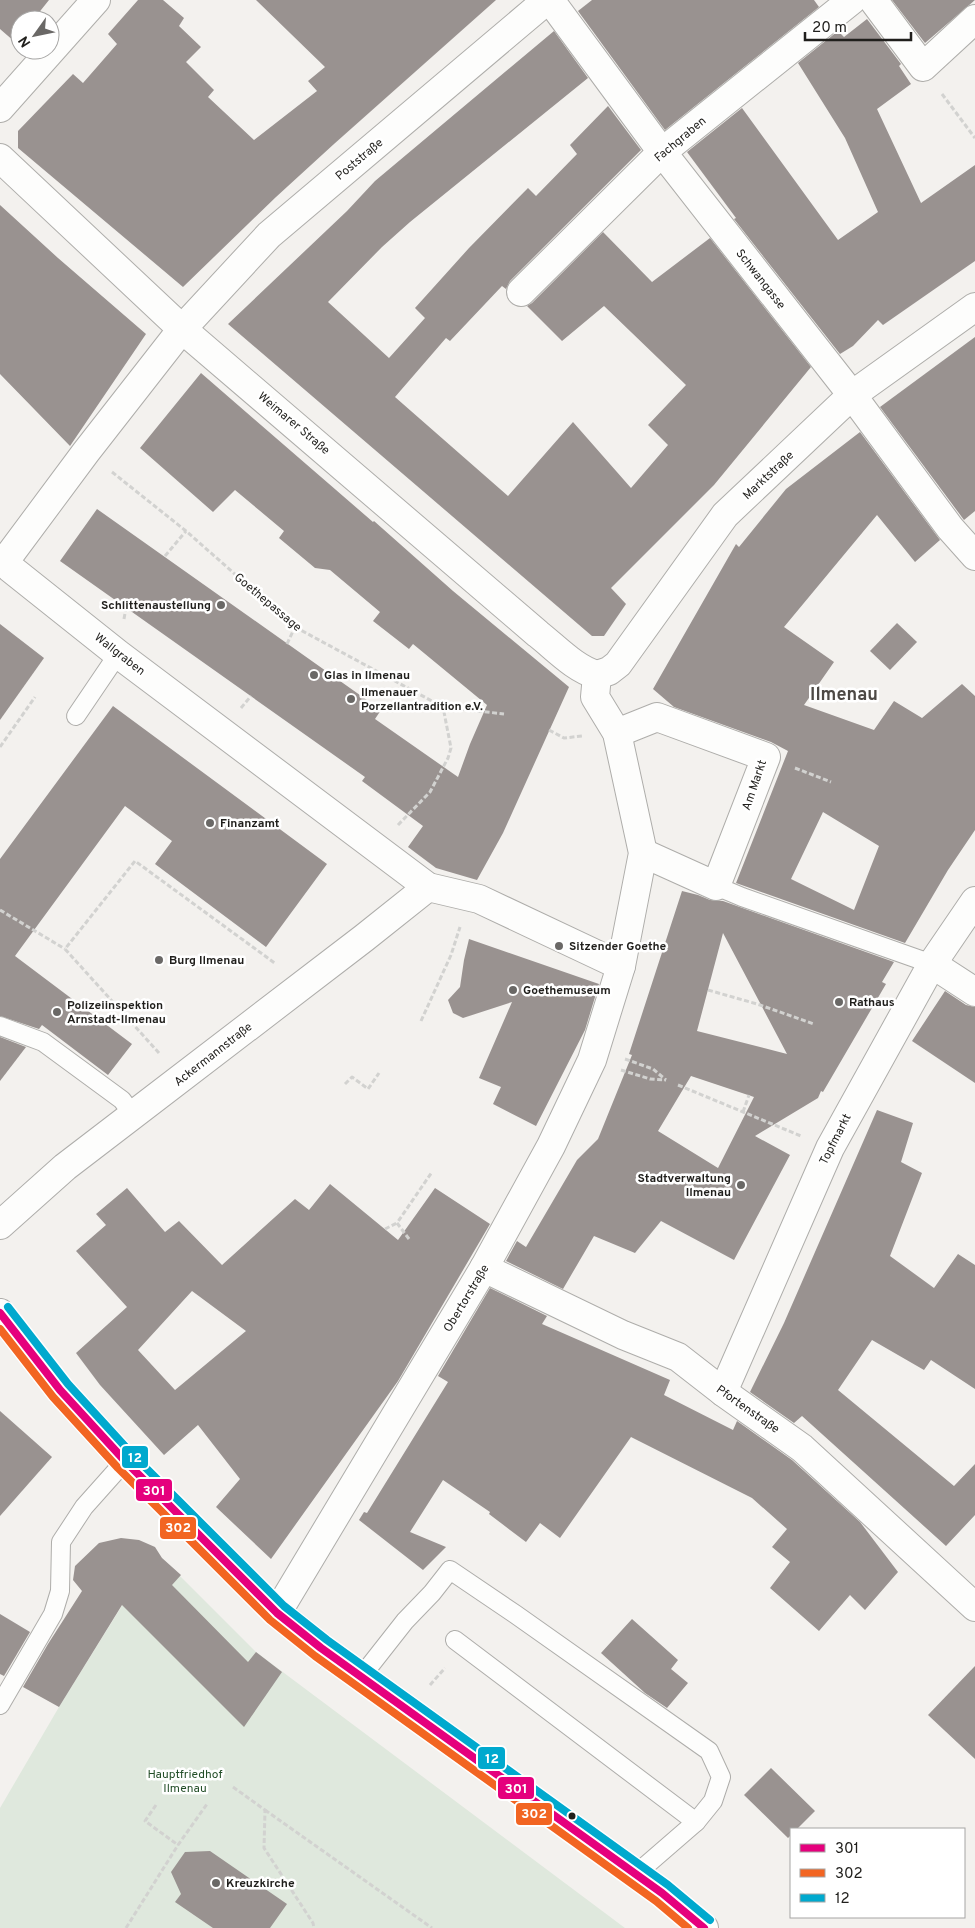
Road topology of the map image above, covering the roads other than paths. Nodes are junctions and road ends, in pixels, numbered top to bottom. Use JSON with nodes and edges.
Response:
{"nodes":[{"id":1,"x":96,"y":0,"type":"edge"},
{"id":2,"x":548,"y":0,"type":"edge"},
{"id":3,"x":852,"y":0,"type":"edge"},
{"id":4,"x":873,"y":0,"type":"edge"},
{"id":5,"x":975,"y":19,"type":"edge"},
{"id":6,"x":0,"y":108,"type":"edge"},
{"id":7,"x":662,"y":152,"type":"junction"},
{"id":8,"x":0,"y":158,"type":"edge"},
{"id":9,"x":521,"y":292,"type":"dead end"},
{"id":10,"x":975,"y":307,"type":"edge"},
{"id":11,"x":182,"y":329,"type":"junction"},
{"id":12,"x":852,"y":395,"type":"junction"},
{"id":13,"x":975,"y":556,"type":"edge"},
{"id":14,"x":118,"y":654,"type":"junction"},
{"id":15,"x":598,"y":675,"type":"junction"},
{"id":16,"x":76,"y":716,"type":"dead end"},
{"id":17,"x":617,"y":733,"type":"junction"},
{"id":18,"x":643,"y":853,"type":"junction"},
{"id":19,"x":716,"y":886,"type":"junction"},
{"id":20,"x":428,"y":887,"type":"junction"},
{"id":21,"x":975,"y":901,"type":"edge"},
{"id":22,"x":932,"y":964,"type":"junction"},
{"id":23,"x":621,"y":966,"type":"junction"},
{"id":24,"x":975,"y":992,"type":"edge"},
{"id":25,"x":0,"y":1026,"type":"edge"},
{"id":26,"x":133,"y":1115,"type":"junction"},
{"id":27,"x":0,"y":1224,"type":"edge"},
{"id":28,"x":484,"y":1268,"type":"junction"},
{"id":29,"x":0,"y":1313,"type":"edge"},
{"id":30,"x":723,"y":1392,"type":"junction"},
{"id":31,"x":125,"y":1461,"type":"junction"},
{"id":32,"x":975,"y":1607,"type":"edge"},
{"id":33,"x":276,"y":1613,"type":"junction"},
{"id":34,"x":459,"y":1643,"type":"road end"},
{"id":35,"x":361,"y":1677,"type":"junction"},
{"id":36,"x":0,"y":1705,"type":"edge"},
{"id":37,"x":696,"y":1822,"type":"junction"},
{"id":38,"x":636,"y":1874,"type":"junction"},
{"id":39,"x":704,"y":1928,"type":"edge"}],
"edges":[{"from":1,"to":6,"type":"street"},
{"from":2,"to":7,"type":"street","name":"Schwangasse"},
{"from":2,"to":11,"type":"street","name":"Poststraße"},
{"from":3,"to":7,"type":"street","name":"Fachgraben"},
{"from":4,"to":5,"type":"street"},
{"from":7,"to":9,"type":"street","name":"Fachgraben"},
{"from":7,"to":12,"type":"street","name":"Schwangasse"},
{"from":8,"to":11,"type":"street","name":"Weimarer Straße"},
{"from":10,"to":12,"type":"street","name":"Marktstraße"},
{"from":11,"to":14,"type":"street","name":"Wallgraben"},
{"from":11,"to":15,"type":"street","name":"Weimarer Straße"},
{"from":12,"to":13,"type":"street","name":"Schwangasse"},
{"from":12,"to":15,"type":"street","name":"Marktstraße"},
{"from":14,"to":16,"type":"lane"},
{"from":14,"to":20,"type":"street","name":"Wallgraben"},
{"from":15,"to":17,"type":"street"},
{"from":17,"to":18,"type":"street"},
{"from":17,"to":19,"type":"street","name":"Am Markt"},
{"from":18,"to":19,"type":"street"},
{"from":18,"to":23,"type":"street"},
{"from":19,"to":22,"type":"lane"},
{"from":20,"to":23,"type":"street","name":"Wallgraben"},
{"from":20,"to":26,"type":"street","name":"Ackermannstraße"},
{"from":21,"to":22,"type":"street","name":"Topfmarkt"},
{"from":22,"to":24,"type":"street"},
{"from":22,"to":30,"type":"street","name":"Topfmarkt"},
{"from":23,"to":28,"type":"street","name":"Obertorstraße"},
{"from":25,"to":26,"type":"lane"},
{"from":26,"to":27,"type":"street","name":"Ackermannstraße"},
{"from":28,"to":30,"type":"street","name":"Pfortenstraße"},
{"from":28,"to":33,"type":"street","name":"Obertorstraße"},
{"from":29,"to":31,"type":"street"},
{"from":30,"to":32,"type":"street","name":"Pfortenstraße"},
{"from":31,"to":33,"type":"street"},
{"from":31,"to":36,"type":"lane"},
{"from":33,"to":35,"type":"street"},
{"from":34,"to":37,"type":"lane"},
{"from":35,"to":37,"type":"lane"},
{"from":35,"to":38,"type":"street"},
{"from":37,"to":38,"type":"lane"},
{"from":38,"to":39,"type":"street"}]}
